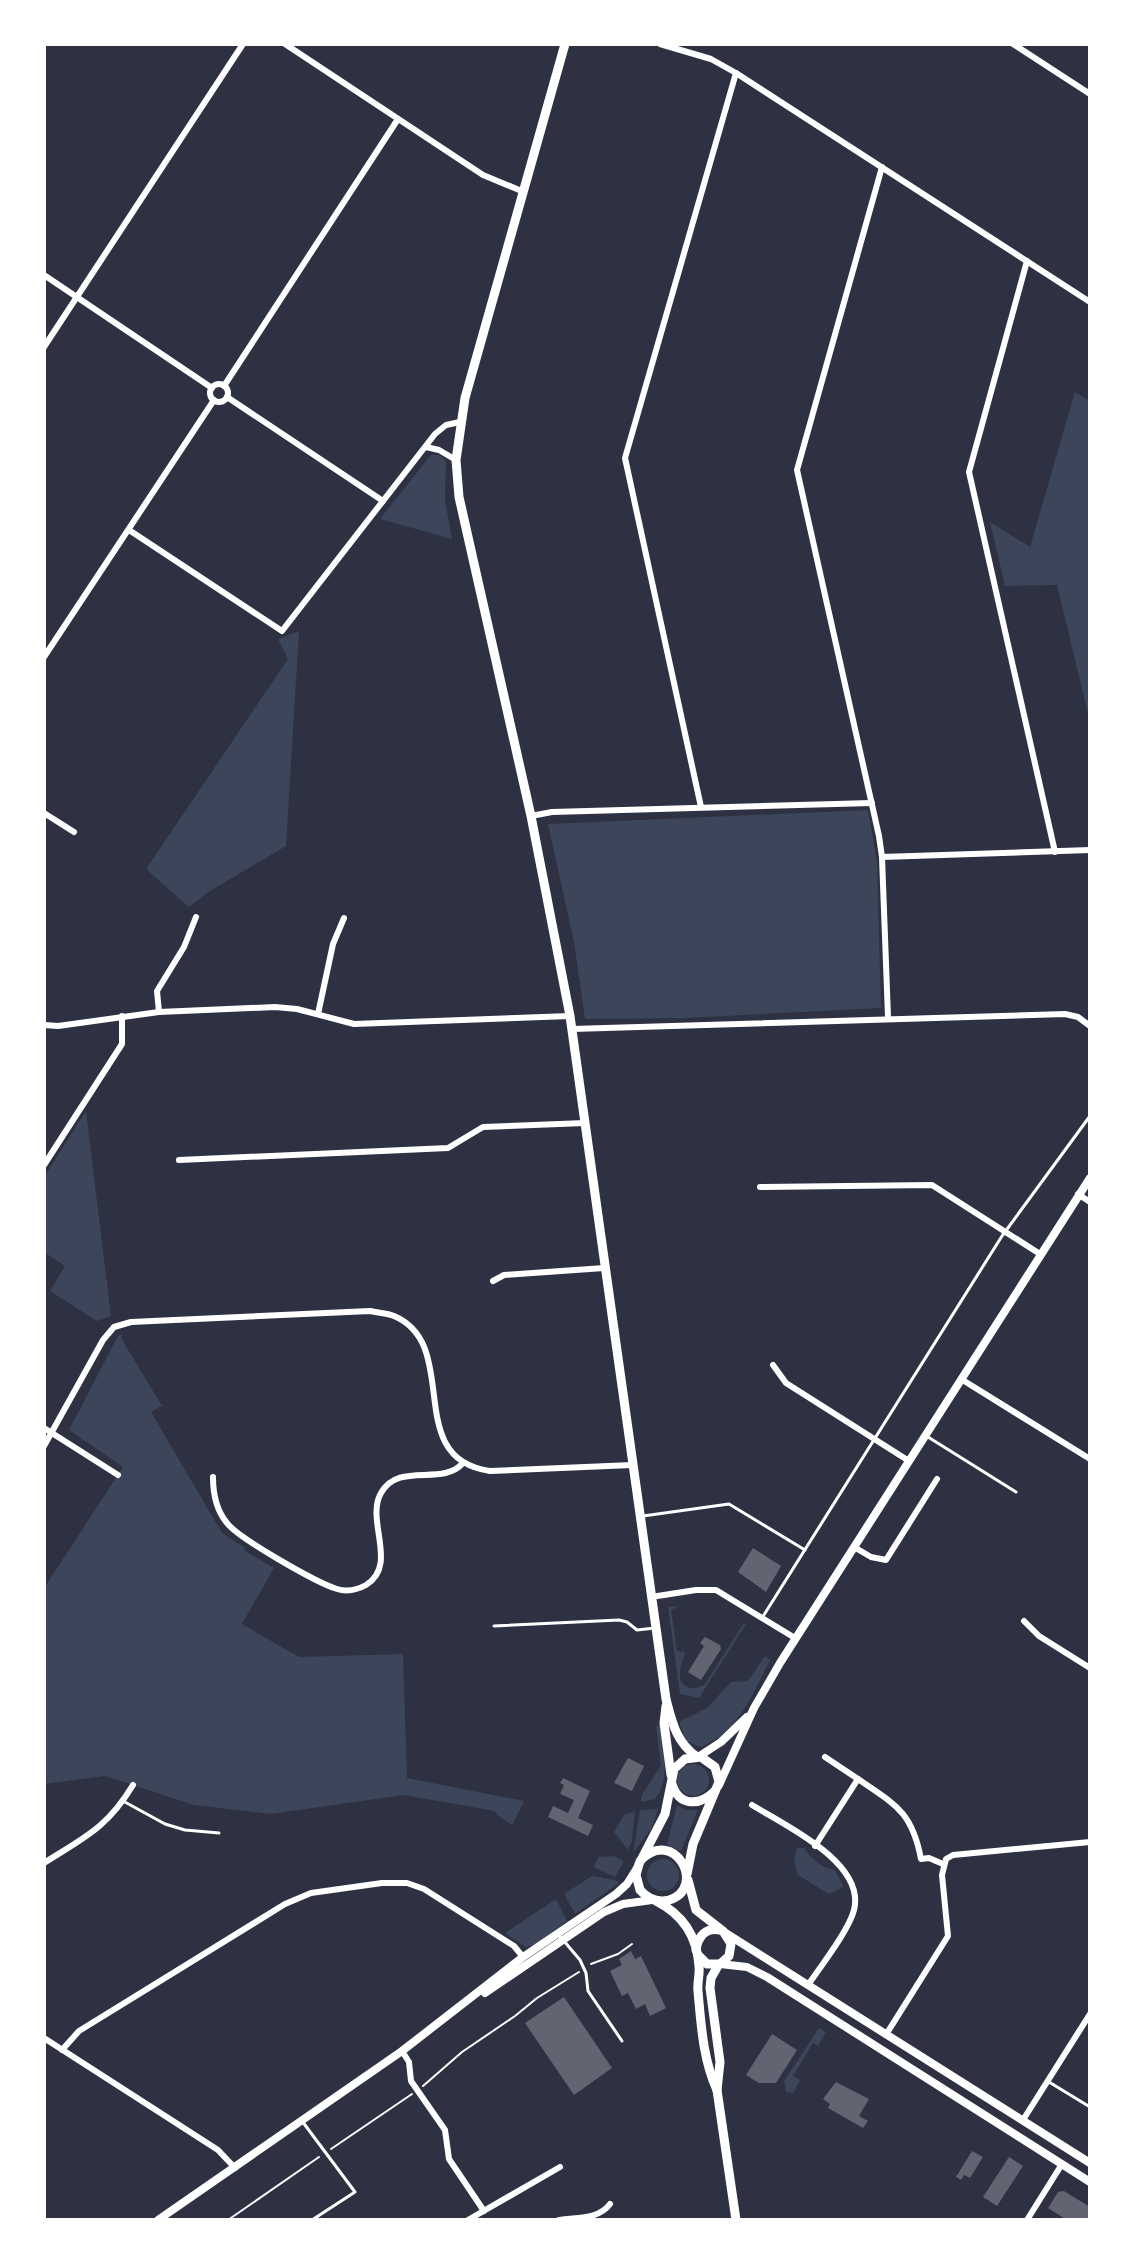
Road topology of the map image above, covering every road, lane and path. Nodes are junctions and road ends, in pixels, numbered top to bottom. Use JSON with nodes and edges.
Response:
{"nodes":[{"id":1,"x":243,"y":44,"type":"edge"},
{"id":2,"x":285,"y":44,"type":"edge"},
{"id":3,"x":565,"y":44,"type":"edge"},
{"id":4,"x":660,"y":44,"type":"edge"},
{"id":5,"x":1018,"y":45,"type":"edge"},
{"id":6,"x":736,"y":73,"type":"junction"},
{"id":7,"x":1090,"y":94,"type":"edge"},
{"id":8,"x":398,"y":119,"type":"junction"},
{"id":9,"x":882,"y":167,"type":"junction"},
{"id":10,"x":524,"y":192,"type":"junction"},
{"id":11,"x":1027,"y":261,"type":"junction"},
{"id":12,"x":44,"y":275,"type":"edge"},
{"id":13,"x":77,"y":297,"type":"junction"},
{"id":14,"x":1090,"y":302,"type":"edge"},
{"id":15,"x":44,"y":347,"type":"edge"},
{"id":16,"x":224,"y":386,"type":"junction"},
{"id":17,"x":212,"y":388,"type":"junction"},
{"id":18,"x":227,"y":397,"type":"junction"},
{"id":19,"x":214,"y":400,"type":"junction"},
{"id":20,"x":460,"y":422,"type":"junction"},
{"id":21,"x":426,"y":447,"type":"junction"},
{"id":22,"x":456,"y":460,"type":"junction"},
{"id":23,"x":383,"y":501,"type":"junction"},
{"id":24,"x":129,"y":530,"type":"junction"},
{"id":25,"x":44,"y":657,"type":"edge"},
{"id":26,"x":872,"y":803,"type":"junction"},
{"id":27,"x":701,"y":807,"type":"junction"},
{"id":28,"x":44,"y":813,"type":"edge"},
{"id":29,"x":531,"y":816,"type":"junction"},
{"id":30,"x":74,"y":832,"type":"dead end"},
{"id":31,"x":1090,"y":850,"type":"edge"},
{"id":32,"x":1055,"y":852,"type":"junction"},
{"id":33,"x":882,"y":857,"type":"junction"},
{"id":34,"x":196,"y":917,"type":"dead end"},
{"id":35,"x":344,"y":918,"type":"dead end"},
{"id":36,"x":159,"y":1012,"type":"junction"},
{"id":37,"x":318,"y":1014,"type":"junction"},
{"id":38,"x":122,"y":1016,"type":"junction"},
{"id":39,"x":570,"y":1016,"type":"junction"},
{"id":40,"x":888,"y":1017,"type":"junction"},
{"id":41,"x":44,"y":1025,"type":"edge"},
{"id":42,"x":1090,"y":1026,"type":"edge"},
{"id":43,"x":572,"y":1029,"type":"junction"},
{"id":44,"x":1090,"y":1116,"type":"edge"},
{"id":45,"x":585,"y":1123,"type":"junction"},
{"id":46,"x":179,"y":1160,"type":"dead end"},
{"id":47,"x":44,"y":1165,"type":"edge"},
{"id":48,"x":1090,"y":1178,"type":"edge"},
{"id":49,"x":760,"y":1187,"type":"dead end"},
{"id":50,"x":1078,"y":1194,"type":"junction"},
{"id":51,"x":1090,"y":1202,"type":"edge"},
{"id":52,"x":1005,"y":1231,"type":"junction"},
{"id":53,"x":1040,"y":1254,"type":"junction"},
{"id":54,"x":604,"y":1268,"type":"junction"},
{"id":55,"x":493,"y":1281,"type":"dead end"},
{"id":56,"x":773,"y":1365,"type":"dead end"},
{"id":57,"x":961,"y":1379,"type":"junction"},
{"id":58,"x":44,"y":1428,"type":"edge"},
{"id":59,"x":52,"y":1433,"type":"junction"},
{"id":60,"x":925,"y":1435,"type":"junction"},
{"id":61,"x":874,"y":1438,"type":"junction"},
{"id":62,"x":44,"y":1446,"type":"edge"},
{"id":63,"x":1090,"y":1459,"type":"edge"},
{"id":64,"x":909,"y":1461,"type":"junction"},
{"id":65,"x":463,"y":1463,"type":"junction"},
{"id":66,"x":632,"y":1465,"type":"junction"},
{"id":67,"x":118,"y":1475,"type":"dead end"},
{"id":68,"x":213,"y":1477,"type":"dead end"},
{"id":69,"x":937,"y":1479,"type":"dead end"},
{"id":70,"x":1016,"y":1492,"type":"dead end"},
{"id":71,"x":639,"y":1516,"type":"junction"},
{"id":72,"x":854,"y":1547,"type":"junction"},
{"id":73,"x":805,"y":1550,"type":"junction"},
{"id":74,"x":651,"y":1597,"type":"junction"},
{"id":75,"x":762,"y":1618,"type":"junction"},
{"id":76,"x":1024,"y":1621,"type":"dead end"},
{"id":77,"x":494,"y":1626,"type":"dead end"},
{"id":78,"x":656,"y":1628,"type":"junction"},
{"id":79,"x":795,"y":1638,"type":"junction"},
{"id":80,"x":1090,"y":1668,"type":"edge"},
{"id":81,"x":666,"y":1699,"type":"junction"},
{"id":82,"x":754,"y":1708,"type":"junction"},
{"id":83,"x":698,"y":1757,"type":"junction"},
{"id":84,"x":825,"y":1757,"type":"dead end"},
{"id":85,"x":858,"y":1779,"type":"junction"},
{"id":86,"x":671,"y":1780,"type":"junction"},
{"id":87,"x":133,"y":1785,"type":"dead end"},
{"id":88,"x":718,"y":1787,"type":"junction"},
{"id":89,"x":123,"y":1801,"type":"junction"},
{"id":90,"x":752,"y":1805,"type":"dead end"},
{"id":91,"x":219,"y":1833,"type":"dead end"},
{"id":92,"x":1090,"y":1842,"type":"edge"},
{"id":93,"x":815,"y":1846,"type":"junction"},
{"id":94,"x":44,"y":1863,"type":"edge"},
{"id":95,"x":639,"y":1864,"type":"junction"},
{"id":96,"x":943,"y":1864,"type":"junction"},
{"id":97,"x":687,"y":1875,"type":"junction"},
{"id":98,"x":654,"y":1900,"type":"junction"},
{"id":99,"x":578,"y":1926,"type":"junction"},
{"id":100,"x":722,"y":1931,"type":"junction"},
{"id":101,"x":560,"y":1938,"type":"junction"},
{"id":102,"x":632,"y":1944,"type":"dead end"},
{"id":103,"x":697,"y":1952,"type":"junction"},
{"id":104,"x":523,"y":1957,"type":"junction"},
{"id":105,"x":720,"y":1964,"type":"junction"},
{"id":106,"x":584,"y":1969,"type":"junction"},
{"id":107,"x":808,"y":1985,"type":"junction"},
{"id":108,"x":711,"y":1998,"type":"junction"},
{"id":109,"x":699,"y":2000,"type":"junction"},
{"id":110,"x":1090,"y":2014,"type":"edge"},
{"id":111,"x":444,"y":2020,"type":"junction"},
{"id":112,"x":887,"y":2033,"type":"junction"},
{"id":113,"x":44,"y":2038,"type":"edge"},
{"id":114,"x":622,"y":2041,"type":"dead end"},
{"id":115,"x":62,"y":2050,"type":"junction"},
{"id":116,"x":402,"y":2051,"type":"junction"},
{"id":117,"x":1047,"y":2081,"type":"junction"},
{"id":118,"x":717,"y":2090,"type":"junction"},
{"id":119,"x":417,"y":2091,"type":"junction"},
{"id":120,"x":1090,"y":2107,"type":"edge"},
{"id":121,"x":1023,"y":2120,"type":"junction"},
{"id":122,"x":302,"y":2121,"type":"junction"},
{"id":123,"x":1071,"y":2151,"type":"junction"},
{"id":124,"x":327,"y":2152,"type":"junction"},
{"id":125,"x":1090,"y":2163,"type":"edge"},
{"id":126,"x":1062,"y":2164,"type":"junction"},
{"id":127,"x":560,"y":2167,"type":"dead end"},
{"id":128,"x":235,"y":2168,"type":"junction"},
{"id":129,"x":1090,"y":2182,"type":"edge"},
{"id":130,"x":610,"y":2204,"type":"dead end"},
{"id":131,"x":484,"y":2211,"type":"junction"},
{"id":132,"x":158,"y":2220,"type":"edge"},
{"id":133,"x":228,"y":2220,"type":"edge"},
{"id":134,"x":312,"y":2220,"type":"edge"},
{"id":135,"x":468,"y":2220,"type":"edge"},
{"id":136,"x":559,"y":2220,"type":"edge"},
{"id":137,"x":736,"y":2220,"type":"edge"},
{"id":138,"x":1027,"y":2220,"type":"edge"}],
"edges":[{"from":1,"to":13,"type":"street"},
{"from":2,"to":8,"type":"street"},
{"from":3,"to":10,"type":"main road"},
{"from":4,"to":6,"type":"street"},
{"from":5,"to":7,"type":"street"},
{"from":6,"to":9,"type":"street"},
{"from":6,"to":27,"type":"street"},
{"from":8,"to":10,"type":"street"},
{"from":8,"to":16,"type":"street"},
{"from":9,"to":11,"type":"street"},
{"from":9,"to":26,"type":"street"},
{"from":10,"to":20,"type":"main road"},
{"from":11,"to":14,"type":"street"},
{"from":11,"to":32,"type":"street"},
{"from":12,"to":13,"type":"street"},
{"from":13,"to":15,"type":"street"},
{"from":13,"to":17,"type":"street"},
{"from":16,"to":17,"type":"street"},
{"from":16,"to":18,"type":"street"},
{"from":17,"to":19,"type":"street"},
{"from":18,"to":19,"type":"street"},
{"from":18,"to":23,"type":"street"},
{"from":19,"to":24,"type":"street"},
{"from":20,"to":21,"type":"street"},
{"from":20,"to":22,"type":"main road"},
{"from":21,"to":22,"type":"street"},
{"from":21,"to":23,"type":"street"},
{"from":22,"to":29,"type":"main road"},
{"from":23,"to":24,"type":"street"},
{"from":24,"to":25,"type":"street"},
{"from":26,"to":27,"type":"street"},
{"from":26,"to":33,"type":"street"},
{"from":27,"to":29,"type":"street"},
{"from":28,"to":30,"type":"street"},
{"from":29,"to":39,"type":"main road"},
{"from":31,"to":32,"type":"street"},
{"from":32,"to":33,"type":"street"},
{"from":33,"to":40,"type":"street"},
{"from":34,"to":36,"type":"street"},
{"from":35,"to":37,"type":"street"},
{"from":36,"to":37,"type":"street"},
{"from":36,"to":38,"type":"street"},
{"from":37,"to":39,"type":"street"},
{"from":38,"to":41,"type":"street"},
{"from":38,"to":47,"type":"street"},
{"from":39,"to":43,"type":"main road"},
{"from":40,"to":42,"type":"street"},
{"from":40,"to":43,"type":"street"},
{"from":43,"to":45,"type":"main road"},
{"from":44,"to":52,"type":"lane"},
{"from":45,"to":46,"type":"street"},
{"from":45,"to":54,"type":"main road"},
{"from":48,"to":50,"type":"main road"},
{"from":49,"to":52,"type":"street"},
{"from":50,"to":51,"type":"street"},
{"from":50,"to":53,"type":"main road"},
{"from":52,"to":53,"type":"street"},
{"from":52,"to":61,"type":"lane"},
{"from":53,"to":57,"type":"main road"},
{"from":54,"to":55,"type":"street"},
{"from":54,"to":66,"type":"main road"},
{"from":56,"to":61,"type":"street"},
{"from":57,"to":60,"type":"main road"},
{"from":57,"to":63,"type":"street"},
{"from":58,"to":59,"type":"street"},
{"from":59,"to":62,"type":"street"},
{"from":59,"to":65,"type":"street"},
{"from":59,"to":67,"type":"street"},
{"from":60,"to":64,"type":"main road"},
{"from":60,"to":70,"type":"lane"},
{"from":61,"to":64,"type":"street"},
{"from":61,"to":73,"type":"lane"},
{"from":64,"to":72,"type":"main road"},
{"from":65,"to":66,"type":"street"},
{"from":65,"to":68,"type":"street"},
{"from":66,"to":71,"type":"main road"},
{"from":69,"to":72,"type":"street"},
{"from":71,"to":73,"type":"lane"},
{"from":71,"to":74,"type":"main road"},
{"from":72,"to":79,"type":"main road"},
{"from":73,"to":75,"type":"lane"},
{"from":74,"to":75,"type":"street"},
{"from":74,"to":78,"type":"main road"},
{"from":75,"to":79,"type":"street"},
{"from":76,"to":80,"type":"street"},
{"from":77,"to":78,"type":"lane"},
{"from":78,"to":81,"type":"main road"},
{"from":79,"to":82,"type":"main road"},
{"from":81,"to":83,"type":"main road"},
{"from":81,"to":86,"type":"main road"},
{"from":82,"to":83,"type":"main road"},
{"from":82,"to":88,"type":"main road"},
{"from":83,"to":86,"type":"main road"},
{"from":83,"to":88,"type":"main road"},
{"from":84,"to":85,"type":"street"},
{"from":85,"to":93,"type":"street"},
{"from":85,"to":96,"type":"street"},
{"from":86,"to":88,"type":"main road"},
{"from":86,"to":95,"type":"main road"},
{"from":87,"to":89,"type":"street"},
{"from":88,"to":97,"type":"main road"},
{"from":89,"to":91,"type":"lane"},
{"from":89,"to":94,"type":"street"},
{"from":90,"to":93,"type":"street"},
{"from":92,"to":96,"type":"street"},
{"from":93,"to":107,"type":"street"},
{"from":95,"to":97,"type":"main road"},
{"from":95,"to":98,"type":"main road"},
{"from":95,"to":99,"type":"main road"},
{"from":96,"to":112,"type":"street"},
{"from":97,"to":98,"type":"main road"},
{"from":97,"to":100,"type":"main road"},
{"from":98,"to":99,"type":"main road"},
{"from":98,"to":103,"type":"main road"},
{"from":99,"to":101,"type":"main road"},
{"from":100,"to":103,"type":"main road"},
{"from":100,"to":105,"type":"main road"},
{"from":100,"to":107,"type":"main road"},
{"from":101,"to":104,"type":"main road"},
{"from":101,"to":106,"type":"lane"},
{"from":101,"to":111,"type":"main road"},
{"from":102,"to":106,"type":"path"},
{"from":103,"to":105,"type":"main road"},
{"from":103,"to":109,"type":"main road"},
{"from":104,"to":111,"type":"main road"},
{"from":104,"to":115,"type":"street"},
{"from":105,"to":108,"type":"main road"},
{"from":105,"to":126,"type":"main road"},
{"from":106,"to":114,"type":"lane"},
{"from":106,"to":119,"type":"path"},
{"from":107,"to":112,"type":"main road"},
{"from":108,"to":109,"type":"main road"},
{"from":108,"to":118,"type":"main road"},
{"from":109,"to":118,"type":"main road"},
{"from":110,"to":117,"type":"street"},
{"from":111,"to":116,"type":"main road"},
{"from":112,"to":121,"type":"main road"},
{"from":113,"to":115,"type":"street"},
{"from":115,"to":128,"type":"street"},
{"from":116,"to":119,"type":"street"},
{"from":116,"to":122,"type":"main road"},
{"from":117,"to":120,"type":"lane"},
{"from":117,"to":121,"type":"street"},
{"from":118,"to":137,"type":"main road"},
{"from":119,"to":124,"type":"path"},
{"from":119,"to":131,"type":"street"},
{"from":121,"to":123,"type":"main road"},
{"from":122,"to":124,"type":"lane"},
{"from":122,"to":128,"type":"main road"},
{"from":123,"to":125,"type":"main road"},
{"from":123,"to":126,"type":"main road"},
{"from":124,"to":133,"type":"path"},
{"from":124,"to":134,"type":"lane"},
{"from":126,"to":129,"type":"main road"},
{"from":126,"to":138,"type":"street"},
{"from":127,"to":131,"type":"street"},
{"from":128,"to":132,"type":"main road"},
{"from":130,"to":136,"type":"street"},
{"from":131,"to":135,"type":"street"}]}
